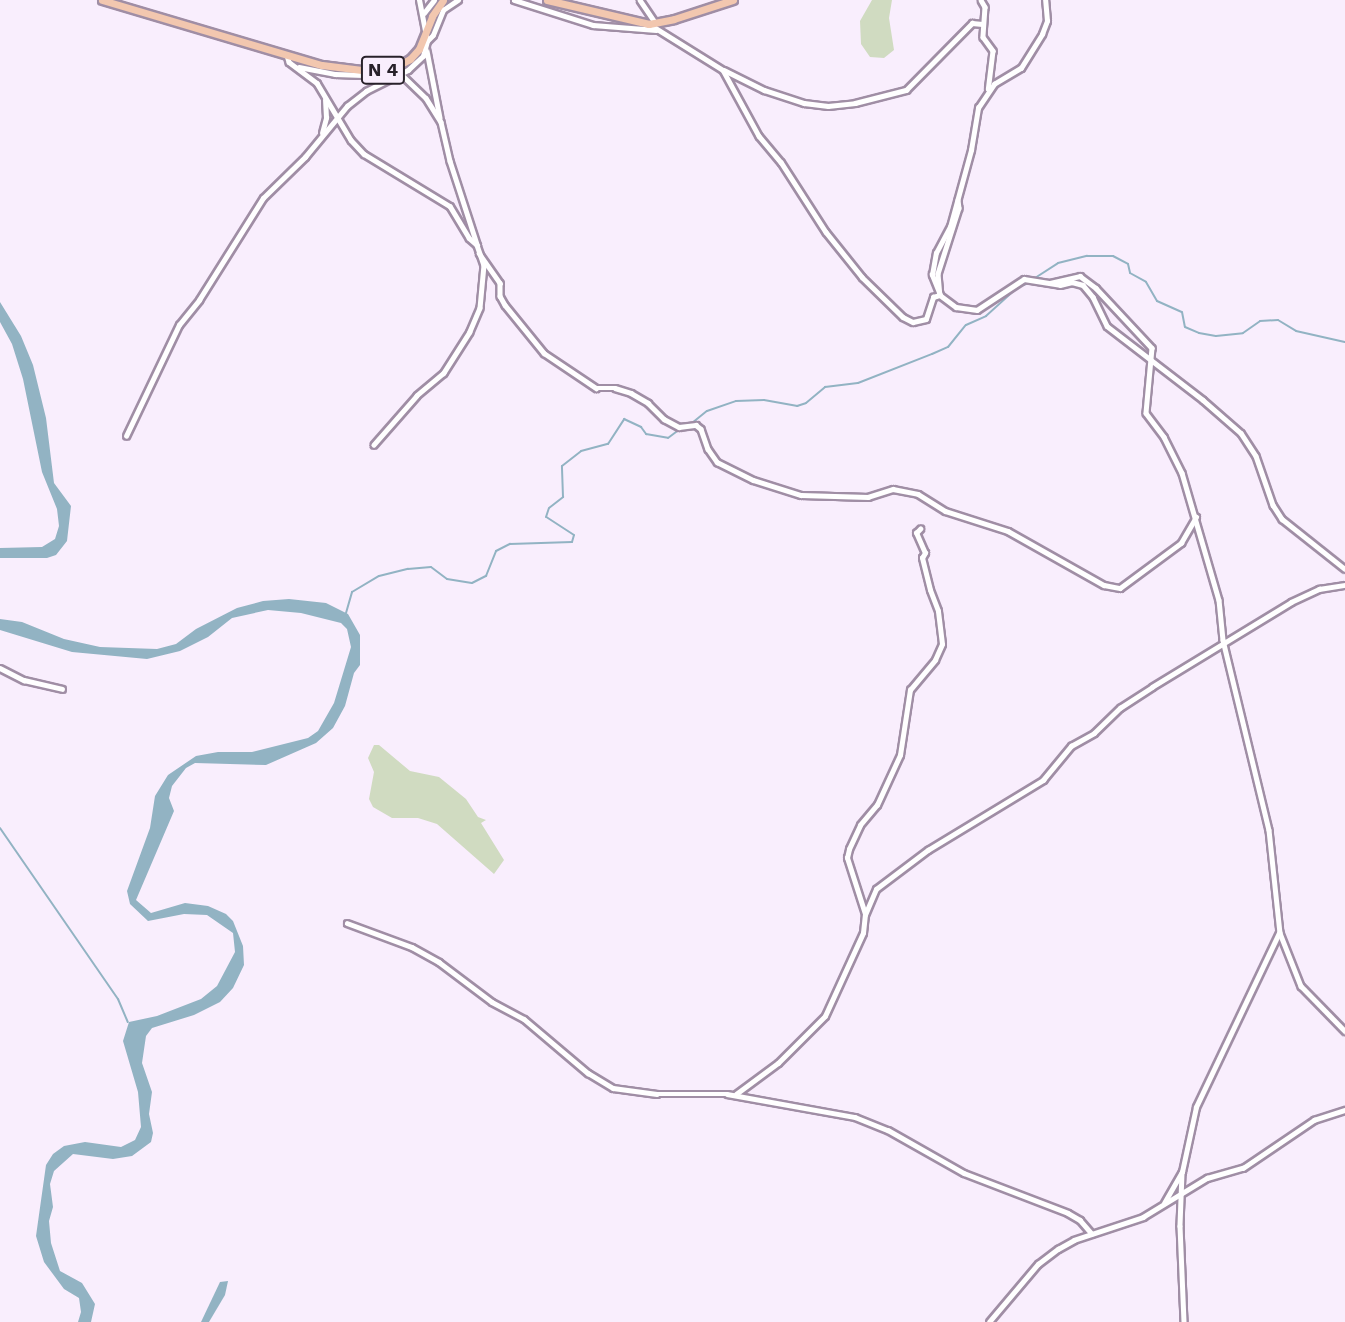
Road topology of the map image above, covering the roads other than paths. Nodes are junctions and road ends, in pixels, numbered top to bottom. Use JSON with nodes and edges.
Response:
{"nodes":[{"id":1,"x":102,"y":0,"type":"edge"},
{"id":2,"x":419,"y":0,"type":"edge"},
{"id":3,"x":434,"y":0,"type":"edge"},
{"id":4,"x":443,"y":0,"type":"edge"},
{"id":5,"x":458,"y":0,"type":"edge"},
{"id":6,"x":514,"y":0,"type":"edge"},
{"id":7,"x":547,"y":0,"type":"edge"},
{"id":8,"x":640,"y":0,"type":"edge"},
{"id":9,"x":733,"y":0,"type":"edge"},
{"id":10,"x":984,"y":0,"type":"edge"},
{"id":11,"x":1045,"y":0,"type":"edge"},
{"id":12,"x":424,"y":13,"type":"junction"},
{"id":13,"x":982,"y":24,"type":"junction"},
{"id":14,"x":654,"y":25,"type":"junction"},
{"id":15,"x":427,"y":37,"type":"junction"},
{"id":16,"x":426,"y":50,"type":"junction"},
{"id":17,"x":286,"y":55,"type":"junction"},
{"id":18,"x":299,"y":67,"type":"junction"},
{"id":19,"x":723,"y":70,"type":"junction"},
{"id":20,"x":399,"y":72,"type":"junction"},
{"id":21,"x":394,"y":76,"type":"junction"},
{"id":22,"x":988,"y":90,"type":"junction"},
{"id":23,"x":326,"y":99,"type":"junction"},
{"id":24,"x":339,"y":117,"type":"junction"},
{"id":25,"x":441,"y":122,"type":"junction"},
{"id":26,"x":322,"y":135,"type":"junction"},
{"id":27,"x":477,"y":245,"type":"junction"},
{"id":28,"x":480,"y":253,"type":"junction"},
{"id":29,"x":1049,"y":283,"type":"junction"},
{"id":30,"x":940,"y":295,"type":"junction"},
{"id":31,"x":1152,"y":362,"type":"junction"},
{"id":32,"x":126,"y":436,"type":"dead end"},
{"id":33,"x":374,"y":445,"type":"dead end"},
{"id":34,"x":1196,"y":517,"type":"junction"},
{"id":35,"x":920,"y":529,"type":"dead end"},
{"id":36,"x":1345,"y":569,"type":"edge"},
{"id":37,"x":1345,"y":584,"type":"edge"},
{"id":38,"x":1223,"y":642,"type":"junction"},
{"id":39,"x":0,"y":668,"type":"edge"},
{"id":40,"x":62,"y":690,"type":"dead end"},
{"id":41,"x":865,"y":915,"type":"junction"},
{"id":42,"x":346,"y":923,"type":"dead end"},
{"id":43,"x":1280,"y":933,"type":"junction"},
{"id":44,"x":1345,"y":1031,"type":"edge"},
{"id":45,"x":735,"y":1095,"type":"junction"},
{"id":46,"x":1345,"y":1110,"type":"edge"},
{"id":47,"x":1182,"y":1172,"type":"junction"},
{"id":48,"x":1183,"y":1194,"type":"junction"},
{"id":49,"x":1164,"y":1204,"type":"junction"},
{"id":50,"x":1092,"y":1234,"type":"junction"},
{"id":51,"x":989,"y":1322,"type":"edge"},
{"id":52,"x":1184,"y":1322,"type":"edge"}],
"edges":[{"from":1,"to":17,"type":"main road","number":"N 4"},
{"from":2,"to":12,"type":"street"},
{"from":3,"to":12,"type":"street"},
{"from":4,"to":15,"type":"main road","number":"N 4"},
{"from":5,"to":15,"type":"street"},
{"from":6,"to":14,"type":"street"},
{"from":7,"to":14,"type":"main road"},
{"from":8,"to":14,"type":"street"},
{"from":9,"to":14,"type":"main road"},
{"from":10,"to":13,"type":"street"},
{"from":11,"to":22,"type":"street"},
{"from":12,"to":15,"type":"street"},
{"from":13,"to":19,"type":"street"},
{"from":13,"to":22,"type":"street"},
{"from":14,"to":19,"type":"street"},
{"from":15,"to":16,"type":"street"},
{"from":15,"to":17,"type":"main road","number":"N 4"},
{"from":16,"to":20,"type":"street"},
{"from":16,"to":25,"type":"street"},
{"from":17,"to":18,"type":"street"},
{"from":18,"to":21,"type":"street"},
{"from":18,"to":23,"type":"street"},
{"from":19,"to":30,"type":"street"},
{"from":20,"to":21,"type":"street"},
{"from":20,"to":25,"type":"street"},
{"from":21,"to":24,"type":"street"},
{"from":22,"to":30,"type":"street"},
{"from":23,"to":24,"type":"street"},
{"from":23,"to":26,"type":"street"},
{"from":24,"to":26,"type":"street"},
{"from":24,"to":27,"type":"street"},
{"from":25,"to":27,"type":"street"},
{"from":26,"to":32,"type":"street"},
{"from":27,"to":28,"type":"street"},
{"from":28,"to":33,"type":"street"},
{"from":28,"to":34,"type":"street"},
{"from":29,"to":30,"type":"street"},
{"from":29,"to":31,"type":"street"},
{"from":29,"to":31,"type":"street"},
{"from":31,"to":34,"type":"street"},
{"from":31,"to":36,"type":"street"},
{"from":34,"to":38,"type":"street"},
{"from":35,"to":41,"type":"street"},
{"from":37,"to":38,"type":"street"},
{"from":38,"to":41,"type":"street"},
{"from":38,"to":43,"type":"street"},
{"from":39,"to":40,"type":"street"},
{"from":41,"to":45,"type":"street"},
{"from":42,"to":45,"type":"street"},
{"from":43,"to":44,"type":"street"},
{"from":43,"to":47,"type":"street"},
{"from":45,"to":50,"type":"street"},
{"from":46,"to":48,"type":"street"},
{"from":47,"to":48,"type":"street"},
{"from":47,"to":49,"type":"street"},
{"from":48,"to":49,"type":"street"},
{"from":48,"to":52,"type":"street"},
{"from":49,"to":50,"type":"street"},
{"from":50,"to":51,"type":"street"}]}
